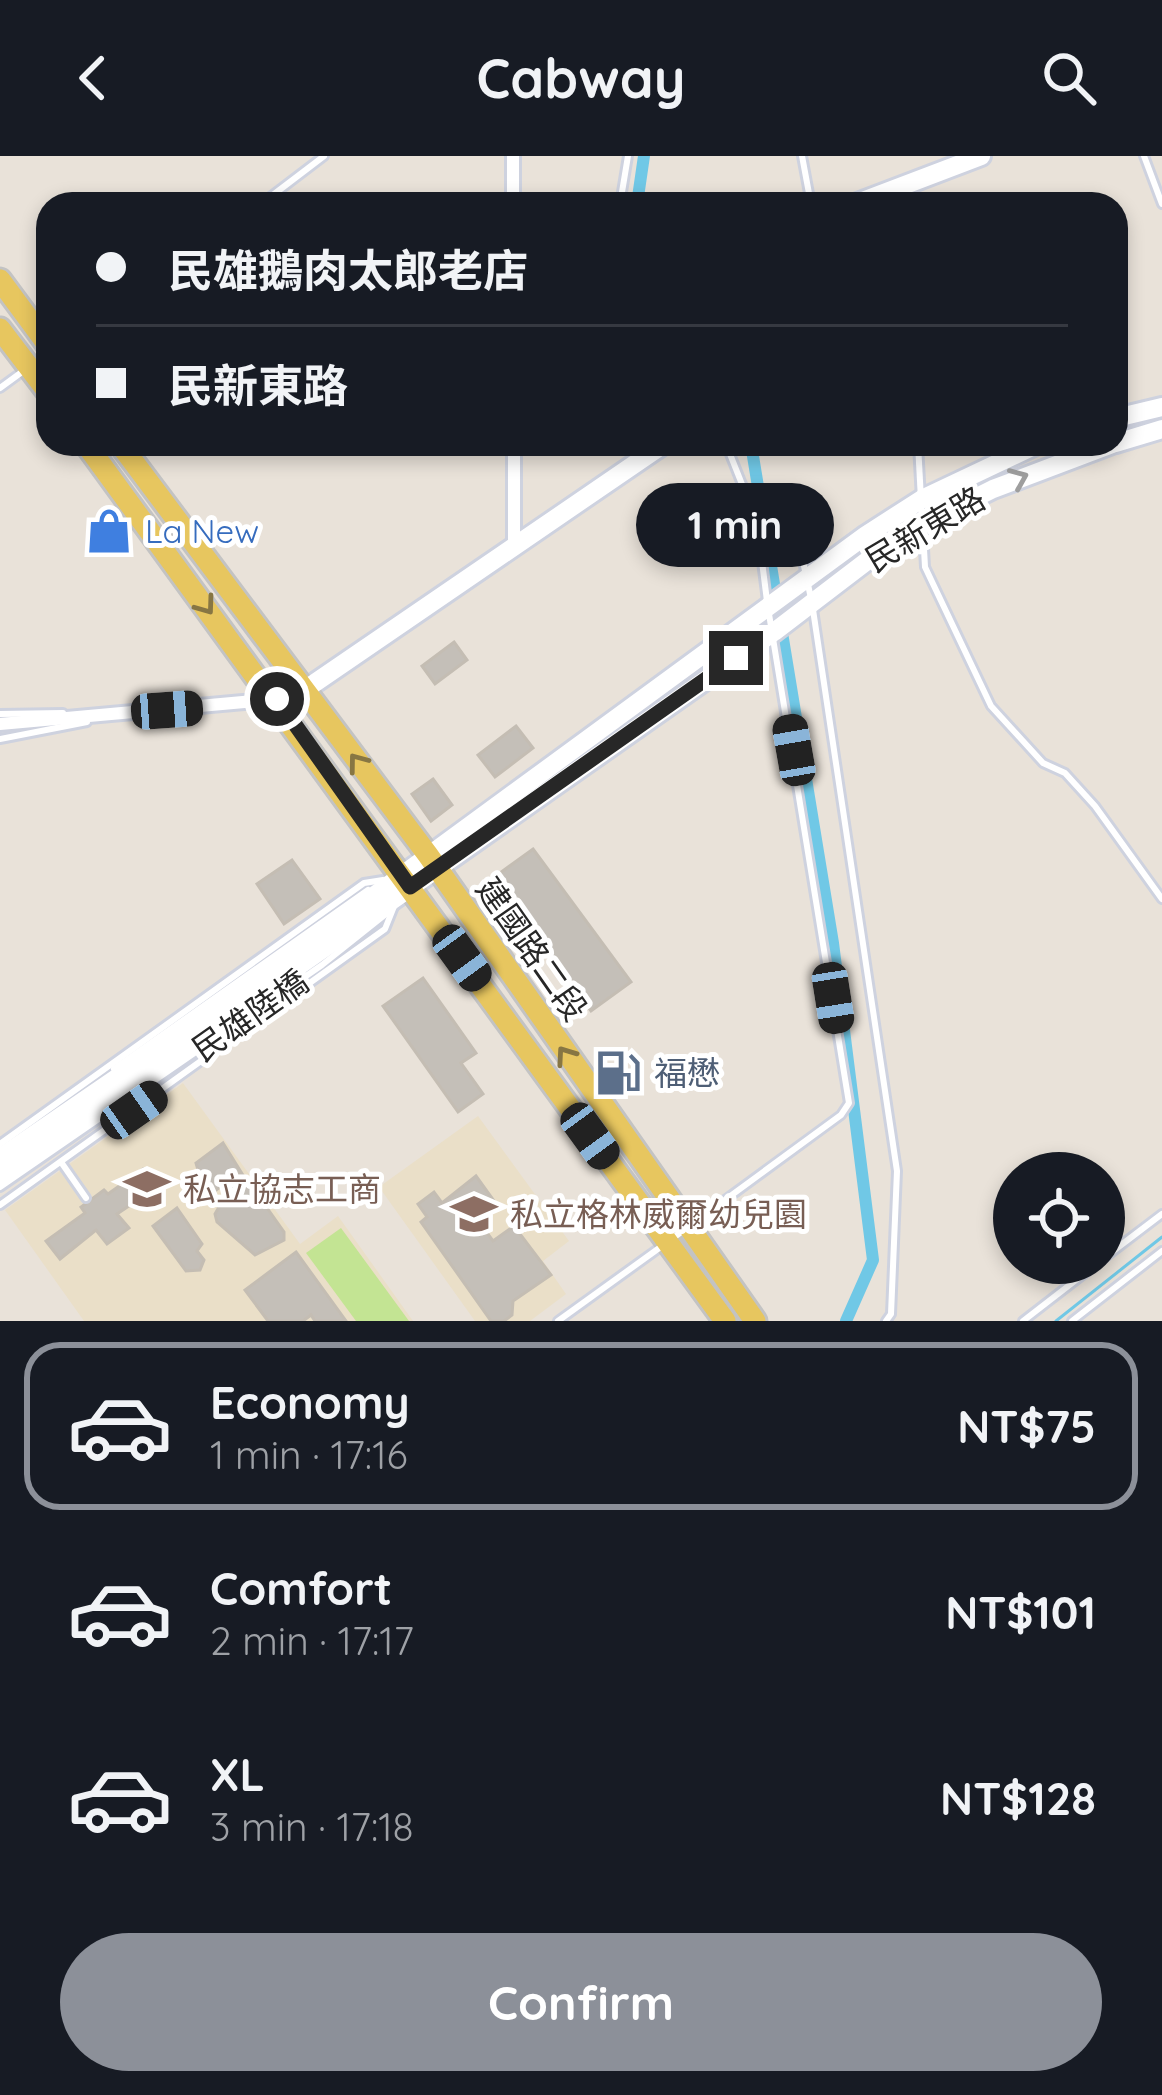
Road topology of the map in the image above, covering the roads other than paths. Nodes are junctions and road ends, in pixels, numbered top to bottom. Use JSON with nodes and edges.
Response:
{"nodes":[{"id":1,"x":324,"y":156,"type":"edge"},
{"id":2,"x":513,"y":156,"type":"edge"},
{"id":3,"x":628,"y":156,"type":"edge"},
{"id":4,"x":802,"y":156,"type":"edge"},
{"id":5,"x":981,"y":156,"type":"edge"},
{"id":6,"x":1144,"y":156,"type":"edge"},
{"id":7,"x":276,"y":192,"type":"edge"},
{"id":8,"x":513,"y":192,"type":"edge"},
{"id":9,"x":622,"y":192,"type":"edge"},
{"id":10,"x":810,"y":192,"type":"edge"},
{"id":11,"x":886,"y":192,"type":"edge"},
{"id":12,"x":1162,"y":204,"type":"edge"},
{"id":13,"x":0,"y":280,"type":"edge"},
{"id":14,"x":0,"y":328,"type":"edge"},
{"id":15,"x":36,"y":329,"type":"edge"},
{"id":16,"x":29,"y":367,"type":"junction"},
{"id":17,"x":36,"y":376,"type":"edge"},
{"id":18,"x":0,"y":388,"type":"edge"},
{"id":19,"x":1162,"y":406,"type":"edge"},
{"id":20,"x":1128,"y":415,"type":"edge"},
{"id":21,"x":1162,"y":429,"type":"edge"},
{"id":22,"x":1128,"y":439,"type":"edge"},
{"id":23,"x":95,"y":456,"type":"edge"},
{"id":24,"x":129,"y":456,"type":"edge"},
{"id":25,"x":514,"y":456,"type":"edge"},
{"id":26,"x":647,"y":456,"type":"edge"},
{"id":27,"x":732,"y":456,"type":"edge"},
{"id":28,"x":920,"y":456,"type":"edge"},
{"id":29,"x":1013,"y":456,"type":"edge"},
{"id":30,"x":1074,"y":456,"type":"edge"},
{"id":31,"x":788,"y":492,"type":"dead end"},
{"id":32,"x":922,"y":499,"type":"junction"},
{"id":33,"x":922,"y":523,"type":"junction"},
{"id":34,"x":514,"y":547,"type":"junction"},
{"id":35,"x":807,"y":579,"type":"junction"},
{"id":36,"x":812,"y":603,"type":"junction"},
{"id":37,"x":768,"y":608,"type":"junction"},
{"id":38,"x":774,"y":632,"type":"junction"},
{"id":39,"x":303,"y":691,"type":"junction"},
{"id":40,"x":277,"y":699,"type":"junction"},
{"id":41,"x":138,"y":712,"type":"junction"},
{"id":42,"x":0,"y":714,"type":"edge"},
{"id":43,"x":0,"y":724,"type":"edge"},
{"id":44,"x":0,"y":739,"type":"edge"},
{"id":45,"x":433,"y":863,"type":"junction"},
{"id":46,"x":401,"y":883,"type":"junction"},
{"id":47,"x":1162,"y":899,"type":"edge"},
{"id":48,"x":312,"y":950,"type":"junction"},
{"id":49,"x":0,"y":1151,"type":"edge"},
{"id":50,"x":61,"y":1162,"type":"junction"},
{"id":51,"x":0,"y":1176,"type":"edge"},
{"id":52,"x":0,"y":1187,"type":"edge"},
{"id":53,"x":86,"y":1198,"type":"dead end"},
{"id":54,"x":0,"y":1205,"type":"edge"},
{"id":55,"x":1162,"y":1214,"type":"edge"},
{"id":56,"x":676,"y":1235,"type":"junction"},
{"id":57,"x":1125,"y":1243,"type":"edge"},
{"id":58,"x":1162,"y":1251,"type":"edge"},
{"id":59,"x":1071,"y":1284,"type":"edge"},
{"id":60,"x":558,"y":1321,"type":"edge"},
{"id":61,"x":725,"y":1321,"type":"edge"},
{"id":62,"x":755,"y":1321,"type":"edge"},
{"id":63,"x":886,"y":1321,"type":"edge"},
{"id":64,"x":1023,"y":1321,"type":"edge"},
{"id":65,"x":1072,"y":1321,"type":"edge"}],
"edges":[{"from":1,"to":7,"type":"lane"},
{"from":2,"to":8,"type":"street"},
{"from":3,"to":9,"type":"lane"},
{"from":4,"to":10,"type":"lane"},
{"from":5,"to":11,"type":"main road"},
{"from":6,"to":12,"type":"lane"},
{"from":13,"to":15,"type":"main road"},
{"from":14,"to":16,"type":"main road"},
{"from":16,"to":17,"type":"main road"},
{"from":16,"to":18,"type":"lane"},
{"from":19,"to":20,"type":"main road"},
{"from":21,"to":22,"type":"main road","name":"民新東路"},
{"from":23,"to":40,"type":"main road","name":"建國路二段","one_way":true},
{"from":24,"to":39,"type":"main road","name":"建國路二段"},
{"from":25,"to":34,"type":"street"},
{"from":26,"to":34,"type":"main road"},
{"from":27,"to":37,"type":"lane"},
{"from":28,"to":32,"type":"lane"},
{"from":29,"to":32,"type":"main road","name":"民新東路"},
{"from":33,"to":30,"type":"main road","name":"民新東路","one_way":true},
{"from":31,"to":35,"type":"lane"},
{"from":32,"to":33,"type":"lane"},
{"from":32,"to":35,"type":"main road","name":"民新東路"},
{"from":33,"to":36,"type":"main road","name":"民新東路"},
{"from":33,"to":47,"type":"lane"},
{"from":34,"to":39,"type":"main road"},
{"from":35,"to":36,"type":"lane"},
{"from":35,"to":37,"type":"main road","name":"民新東路"},
{"from":36,"to":38,"type":"main road","name":"民新東路"},
{"from":36,"to":63,"type":"lane"},
{"from":37,"to":38,"type":"lane"},
{"from":37,"to":45,"type":"main road"},
{"from":38,"to":45,"type":"main road"},
{"from":38,"to":56,"type":"lane"},
{"from":39,"to":40,"type":"street"},
{"from":45,"to":39,"type":"main road","name":"建國路二段","one_way":true},
{"from":40,"to":41,"type":"street"},
{"from":40,"to":46,"type":"main road","name":"建國路二段"},
{"from":41,"to":42,"type":"lane"},
{"from":41,"to":43,"type":"street"},
{"from":41,"to":44,"type":"lane"},
{"from":45,"to":46,"type":"main road"},
{"from":56,"to":45,"type":"main road","name":"建國路二段","one_way":true},
{"from":46,"to":48,"type":"main road"},
{"from":46,"to":49,"type":"lane"},
{"from":46,"to":50,"type":"lane"},
{"from":46,"to":56,"type":"main road","name":"建國路二段"},
{"from":48,"to":49,"type":"main road","name":"民雄陸橋"},
{"from":48,"to":51,"type":"main road","name":"民雄陸橋"},
{"from":48,"to":52,"type":"lane","name":"民雄陸橋"},
{"from":50,"to":53,"type":"lane"},
{"from":50,"to":54,"type":"lane"},
{"from":55,"to":57,"type":"lane"},
{"from":56,"to":60,"type":"lane"},
{"from":56,"to":61,"type":"main road","name":"建國路二段"},
{"from":56,"to":62,"type":"main road","name":"建國路二段"},
{"from":58,"to":65,"type":"lane"},
{"from":59,"to":64,"type":"lane"}]}
